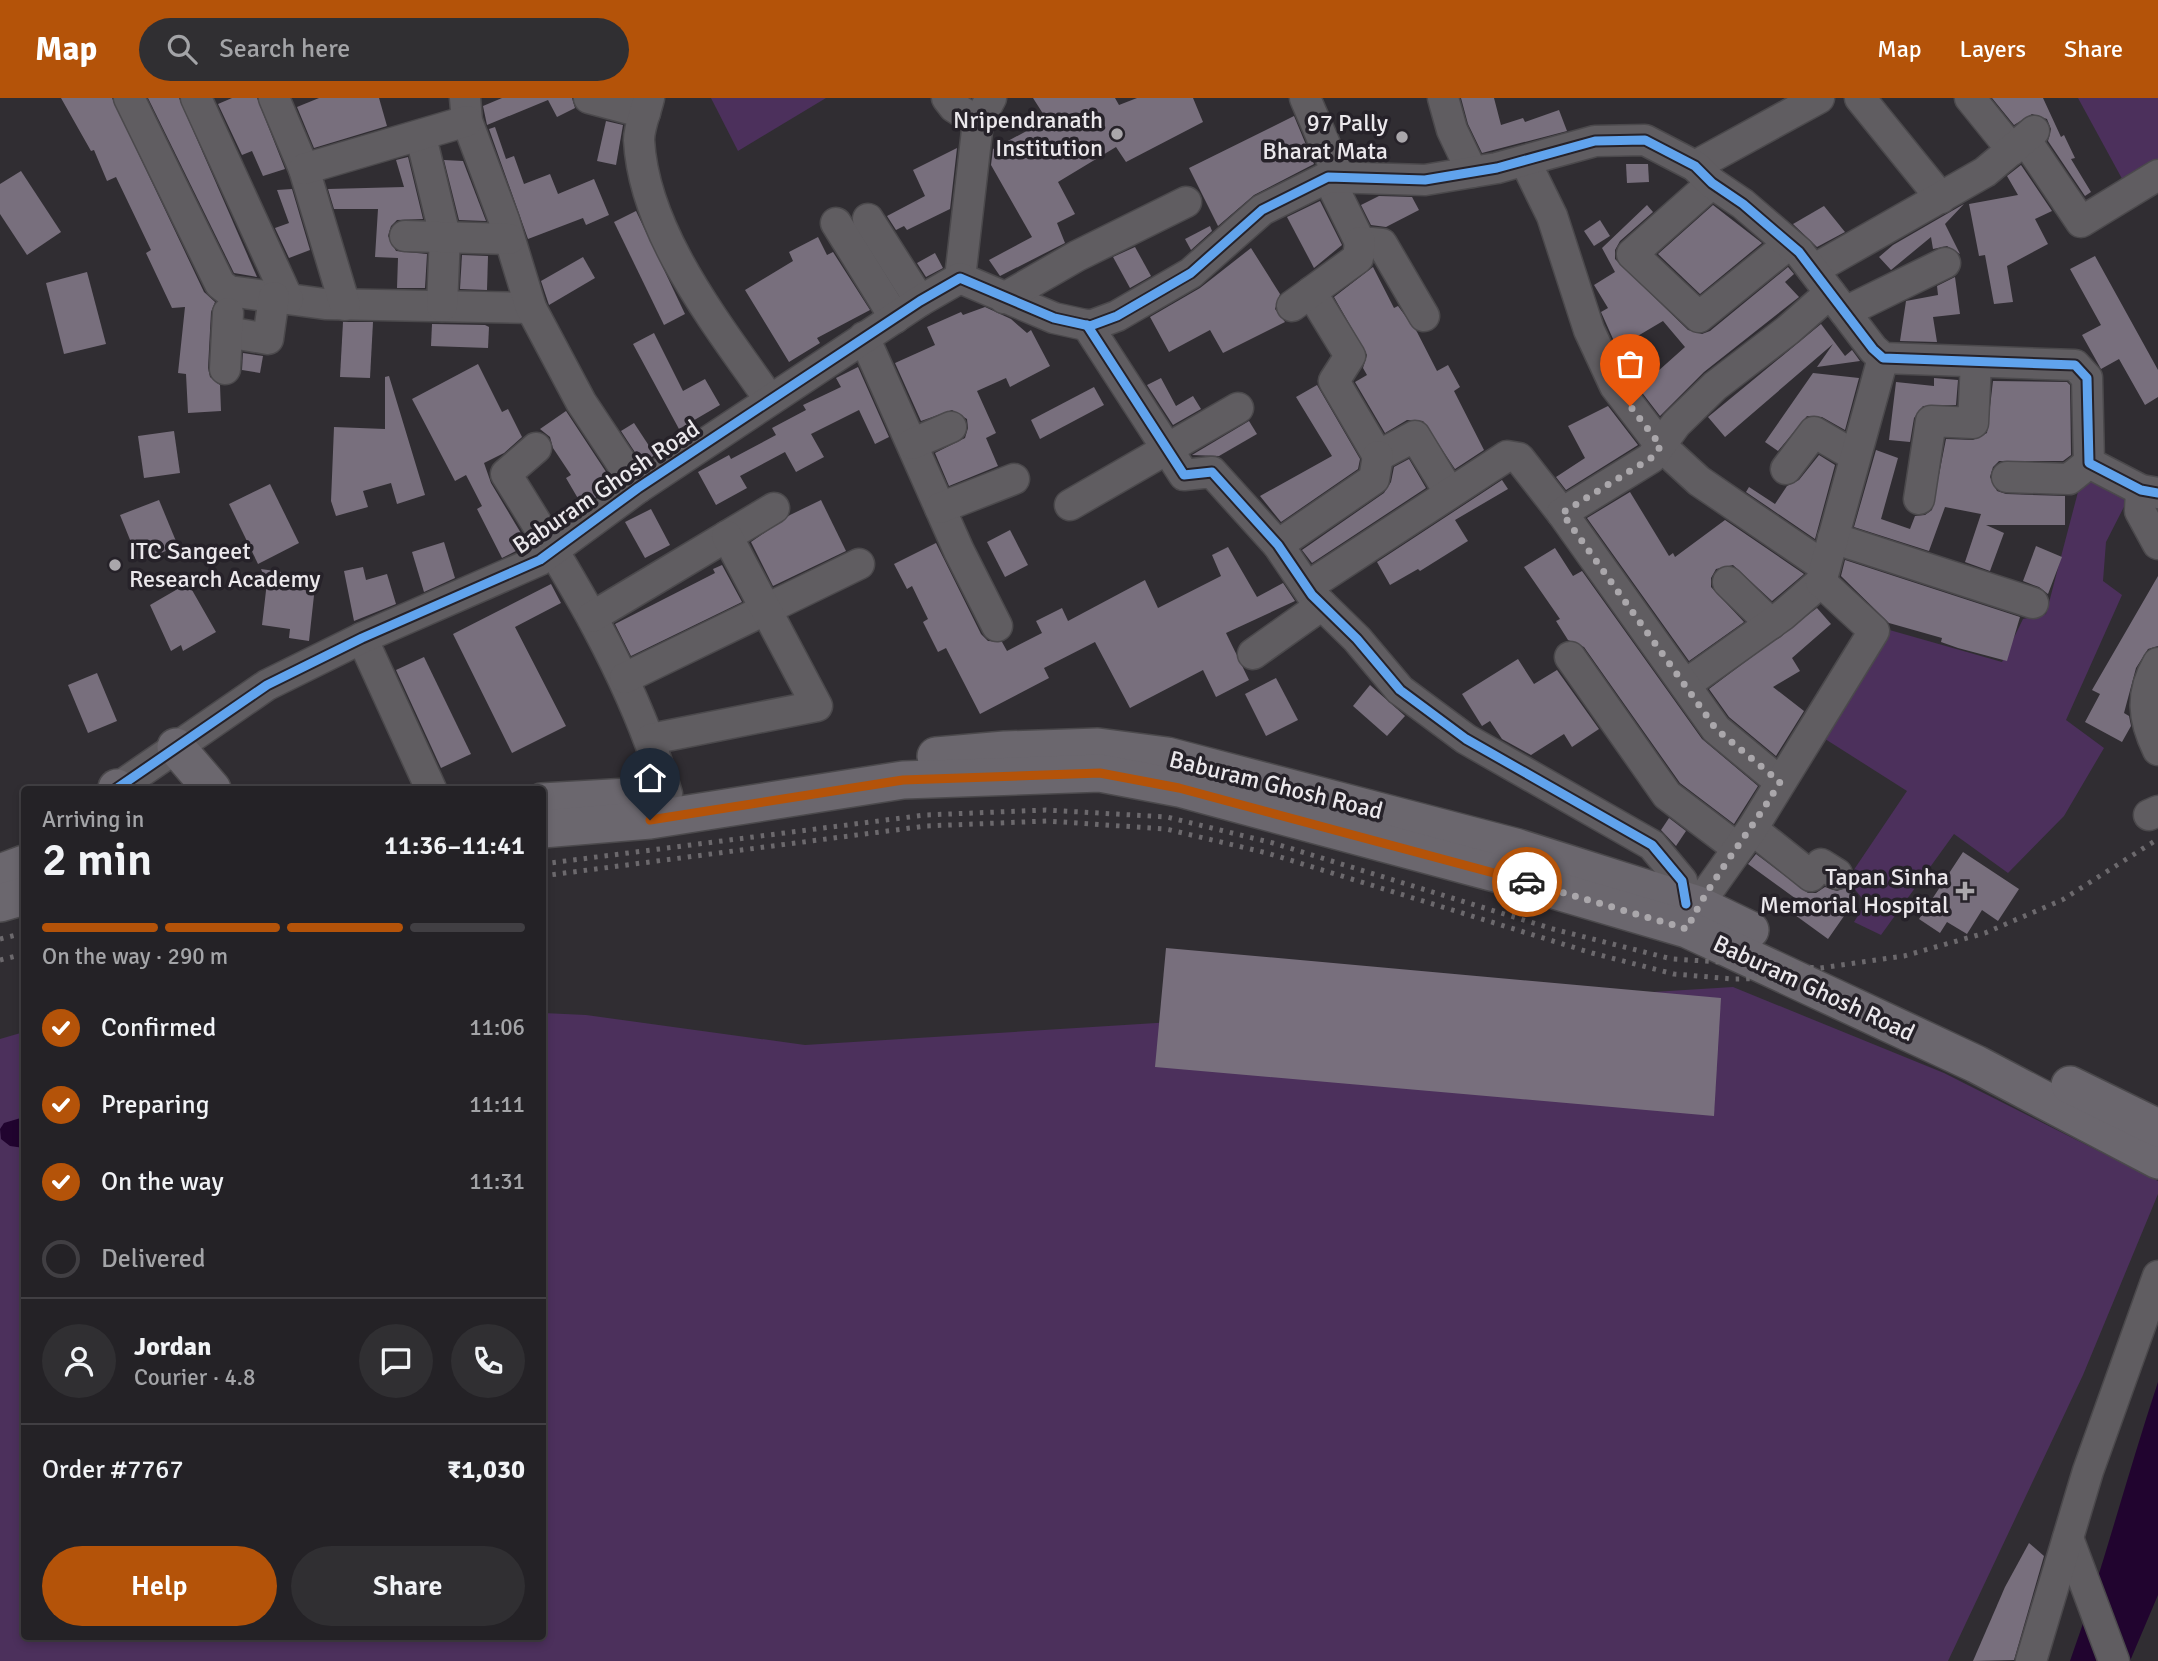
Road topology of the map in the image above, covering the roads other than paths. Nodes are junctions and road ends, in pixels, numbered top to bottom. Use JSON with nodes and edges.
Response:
{"nodes":[{"id":1,"x":129,"y":98,"type":"edge"},
{"id":2,"x":196,"y":98,"type":"edge"},
{"id":3,"x":589,"y":98,"type":"edge"},
{"id":4,"x":947,"y":98,"type":"edge"},
{"id":5,"x":1306,"y":98,"type":"edge"},
{"id":6,"x":1443,"y":98,"type":"edge"},
{"id":7,"x":1819,"y":98,"type":"edge"},
{"id":8,"x":1860,"y":98,"type":"edge"},
{"id":9,"x":1970,"y":98,"type":"edge"},
{"id":10,"x":284,"y":101,"type":"edge"},
{"id":11,"x":647,"y":106,"type":"edge"},
{"id":12,"x":466,"y":110,"type":"edge"},
{"id":13,"x":985,"y":110,"type":"edge"},
{"id":14,"x":421,"y":137,"type":"junction"},
{"id":15,"x":2024,"y":140,"type":"junction"},
{"id":16,"x":1525,"y":161,"type":"junction"},
{"id":17,"x":304,"y":169,"type":"junction"},
{"id":18,"x":1472,"y":172,"type":"junction"},
{"id":19,"x":1703,"y":175,"type":"junction"},
{"id":20,"x":2158,"y":175,"type":"edge"},
{"id":21,"x":1334,"y":177,"type":"junction"},
{"id":22,"x":1941,"y":198,"type":"junction"},
{"id":23,"x":1186,"y":202,"type":"dead end"},
{"id":24,"x":868,"y":219,"type":"dead end"},
{"id":25,"x":836,"y":223,"type":"dead end"},
{"id":26,"x":405,"y":236,"type":"dead end"},
{"id":27,"x":445,"y":236,"type":"junction"},
{"id":28,"x":509,"y":239,"type":"junction"},
{"id":29,"x":1360,"y":242,"type":"junction"},
{"id":30,"x":1790,"y":244,"type":"junction"},
{"id":31,"x":1945,"y":263,"type":"dead end"},
{"id":32,"x":960,"y":278,"type":"junction"},
{"id":33,"x":229,"y":291,"type":"junction"},
{"id":34,"x":1829,"y":292,"type":"junction"},
{"id":35,"x":281,"y":298,"type":"junction"},
{"id":36,"x":1004,"y":298,"type":"junction"},
{"id":37,"x":920,"y":300,"type":"junction"},
{"id":38,"x":345,"y":305,"type":"junction"},
{"id":39,"x":442,"y":306,"type":"junction"},
{"id":40,"x":531,"y":307,"type":"junction"},
{"id":41,"x":1424,"y":316,"type":"dead end"},
{"id":42,"x":895,"y":318,"type":"junction"},
{"id":43,"x":1087,"y":325,"type":"junction"},
{"id":44,"x":228,"y":332,"type":"junction"},
{"id":45,"x":864,"y":337,"type":"junction"},
{"id":46,"x":1883,"y":358,"type":"junction"},
{"id":47,"x":1976,"y":363,"type":"junction"},
{"id":48,"x":225,"y":369,"type":"dead end"},
{"id":49,"x":770,"y":400,"type":"junction"},
{"id":50,"x":1238,"y":408,"type":"dead end"},
{"id":51,"x":951,"y":427,"type":"dead end"},
{"id":52,"x":912,"y":444,"type":"junction"},
{"id":53,"x":1661,"y":446,"type":"junction"},
{"id":54,"x":536,"y":448,"type":"dead end"},
{"id":55,"x":1168,"y":451,"type":"junction"},
{"id":56,"x":1378,"y":456,"type":"junction"},
{"id":57,"x":1855,"y":456,"type":"junction"},
{"id":58,"x":2089,"y":463,"type":"junction"},
{"id":59,"x":1786,"y":469,"type":"dead end"},
{"id":60,"x":2007,"y":477,"type":"dead end"},
{"id":61,"x":1014,"y":478,"type":"dead end"},
{"id":62,"x":638,"y":488,"type":"junction"},
{"id":63,"x":1449,"y":492,"type":"junction"},
{"id":64,"x":2150,"y":492,"type":"edge"},
{"id":65,"x":1919,"y":499,"type":"dead end"},
{"id":66,"x":1070,"y":506,"type":"dead end"},
{"id":67,"x":774,"y":508,"type":"dead end"},
{"id":68,"x":940,"y":508,"type":"junction"},
{"id":69,"x":1562,"y":513,"type":"junction"},
{"id":70,"x":727,"y":536,"type":"junction"},
{"id":71,"x":1833,"y":538,"type":"junction"},
{"id":72,"x":2158,"y":544,"type":"edge"},
{"id":73,"x":1278,"y":545,"type":"junction"},
{"id":74,"x":554,"y":550,"type":"junction"},
{"id":75,"x":859,"y":564,"type":"dead end"},
{"id":76,"x":1823,"y":575,"type":"junction"},
{"id":77,"x":1728,"y":582,"type":"dead end"},
{"id":78,"x":1315,"y":596,"type":"junction"},
{"id":79,"x":2033,"y":603,"type":"dead end"},
{"id":80,"x":765,"y":609,"type":"junction"},
{"id":81,"x":592,"y":617,"type":"junction"},
{"id":82,"x":1771,"y":624,"type":"junction"},
{"id":83,"x":997,"y":626,"type":"dead end"},
{"id":84,"x":362,"y":638,"type":"junction"},
{"id":85,"x":1252,"y":654,"type":"dead end"},
{"id":86,"x":1570,"y":657,"type":"dead end"},
{"id":87,"x":2158,"y":663,"type":"edge"},
{"id":88,"x":625,"y":678,"type":"junction"},
{"id":89,"x":1685,"y":685,"type":"junction"},
{"id":90,"x":651,"y":739,"type":"junction"},
{"id":91,"x":176,"y":747,"type":"junction"},
{"id":92,"x":2158,"y":750,"type":"edge"},
{"id":93,"x":1780,"y":782,"type":"junction"},
{"id":94,"x":121,"y":786,"type":"edge"},
{"id":95,"x":209,"y":786,"type":"edge"},
{"id":96,"x":430,"y":786,"type":"edge"},
{"id":97,"x":667,"y":794,"type":"junction"},
{"id":98,"x":546,"y":802,"type":"edge"},
{"id":99,"x":546,"y":829,"type":"edge"},
{"id":100,"x":1744,"y":839,"type":"junction"},
{"id":101,"x":21,"y":865,"type":"edge"},
{"id":102,"x":0,"y":873,"type":"edge"},
{"id":103,"x":1837,"y":874,"type":"dead end"},
{"id":104,"x":21,"y":897,"type":"edge"},
{"id":105,"x":0,"y":903,"type":"edge"},
{"id":106,"x":1690,"y":913,"type":"junction"},
{"id":107,"x":2016,"y":1076,"type":"junction"},
{"id":108,"x":2158,"y":1128,"type":"edge"},
{"id":109,"x":2158,"y":1160,"type":"edge"},
{"id":110,"x":2158,"y":1176,"type":"edge"},
{"id":111,"x":2158,"y":1276,"type":"edge"},
{"id":112,"x":2068,"y":1538,"type":"junction"},
{"id":113,"x":2112,"y":1657,"type":"edge"},
{"id":114,"x":2031,"y":1661,"type":"edge"}],
"edges":[{"from":1,"to":33,"type":"street"},
{"from":2,"to":35,"type":"street"},
{"from":3,"to":11,"type":"street"},
{"from":4,"to":13,"type":"street"},
{"from":5,"to":21,"type":"street"},
{"from":6,"to":18,"type":"street"},
{"from":7,"to":19,"type":"street"},
{"from":8,"to":22,"type":"street"},
{"from":9,"to":15,"type":"street"},
{"from":10,"to":17,"type":"street"},
{"from":11,"to":49,"type":"street"},
{"from":12,"to":14,"type":"street"},
{"from":12,"to":28,"type":"street"},
{"from":13,"to":32,"type":"street"},
{"from":14,"to":17,"type":"street"},
{"from":14,"to":27,"type":"street"},
{"from":15,"to":20,"type":"street"},
{"from":15,"to":22,"type":"street"},
{"from":16,"to":18,"type":"street"},
{"from":16,"to":19,"type":"street"},
{"from":16,"to":53,"type":"street"},
{"from":17,"to":38,"type":"street"},
{"from":18,"to":21,"type":"street"},
{"from":19,"to":30,"type":"street"},
{"from":19,"to":30,"type":"street"},
{"from":21,"to":29,"type":"street"},
{"from":21,"to":43,"type":"street"},
{"from":22,"to":34,"type":"street"},
{"from":23,"to":36,"type":"street"},
{"from":24,"to":37,"type":"street"},
{"from":25,"to":42,"type":"street"},
{"from":26,"to":27,"type":"street"},
{"from":27,"to":28,"type":"street"},
{"from":27,"to":39,"type":"street"},
{"from":28,"to":40,"type":"street"},
{"from":29,"to":41,"type":"street"},
{"from":29,"to":56,"type":"street"},
{"from":30,"to":34,"type":"street"},
{"from":31,"to":34,"type":"street"},
{"from":32,"to":36,"type":"street"},
{"from":32,"to":37,"type":"street","name":"Baburam Ghosh Road"},
{"from":33,"to":35,"type":"street"},
{"from":33,"to":44,"type":"street"},
{"from":34,"to":46,"type":"street"},
{"from":34,"to":53,"type":"street"},
{"from":35,"to":38,"type":"street"},
{"from":35,"to":44,"type":"street"},
{"from":36,"to":43,"type":"street"},
{"from":37,"to":42,"type":"street","name":"Baburam Ghosh Road"},
{"from":38,"to":39,"type":"street"},
{"from":39,"to":40,"type":"street"},
{"from":40,"to":62,"type":"street"},
{"from":42,"to":45,"type":"street","name":"Baburam Ghosh Road"},
{"from":43,"to":55,"type":"street"},
{"from":44,"to":48,"type":"street"},
{"from":45,"to":49,"type":"street","name":"Baburam Ghosh Road"},
{"from":45,"to":52,"type":"street"},
{"from":46,"to":47,"type":"street"},
{"from":46,"to":57,"type":"street"},
{"from":47,"to":58,"type":"street"},
{"from":47,"to":65,"type":"street"},
{"from":49,"to":62,"type":"street","name":"Baburam Ghosh Road"},
{"from":50,"to":55,"type":"street"},
{"from":51,"to":52,"type":"street"},
{"from":52,"to":68,"type":"street"},
{"from":53,"to":69,"type":"street"},
{"from":53,"to":76,"type":"street"},
{"from":54,"to":74,"type":"street"},
{"from":55,"to":66,"type":"street"},
{"from":55,"to":73,"type":"street"},
{"from":56,"to":63,"type":"street"},
{"from":56,"to":73,"type":"street"},
{"from":57,"to":59,"type":"street"},
{"from":57,"to":71,"type":"street"},
{"from":58,"to":60,"type":"street"},
{"from":58,"to":64,"type":"street"},
{"from":61,"to":68,"type":"street"},
{"from":62,"to":74,"type":"street","name":"Baburam Ghosh Road"},
{"from":63,"to":69,"type":"street"},
{"from":63,"to":78,"type":"street"},
{"from":64,"to":72,"type":"street"},
{"from":67,"to":70,"type":"street"},
{"from":68,"to":83,"type":"street"},
{"from":69,"to":89,"type":"street"},
{"from":70,"to":80,"type":"street"},
{"from":70,"to":81,"type":"street"},
{"from":71,"to":76,"type":"street"},
{"from":71,"to":79,"type":"street"},
{"from":73,"to":78,"type":"street"},
{"from":74,"to":81,"type":"street"},
{"from":74,"to":84,"type":"street","name":"Baburam Ghosh Road"},
{"from":75,"to":80,"type":"street"},
{"from":76,"to":82,"type":"street"},
{"from":76,"to":93,"type":"street"},
{"from":77,"to":82,"type":"street"},
{"from":78,"to":85,"type":"street"},
{"from":78,"to":106,"type":"street"},
{"from":80,"to":88,"type":"street"},
{"from":80,"to":90,"type":"street"},
{"from":81,"to":88,"type":"street"},
{"from":82,"to":89,"type":"street"},
{"from":84,"to":91,"type":"street","name":"Baburam Ghosh Road"},
{"from":84,"to":96,"type":"street"},
{"from":86,"to":100,"type":"street"},
{"from":87,"to":92,"type":"street"},
{"from":88,"to":90,"type":"street"},
{"from":89,"to":93,"type":"street"},
{"from":90,"to":97,"type":"street"},
{"from":91,"to":94,"type":"street","name":"Baburam Ghosh Road"},
{"from":91,"to":95,"type":"main road"},
{"from":93,"to":100,"type":"street"},
{"from":97,"to":98,"type":"main road","name":"Baburam Ghosh Road"},
{"from":97,"to":106,"type":"main road","name":"Baburam Ghosh Road"},
{"from":99,"to":106,"type":"main road","name":"Baburam Ghosh Road"},
{"from":100,"to":103,"type":"street"},
{"from":100,"to":106,"type":"street"},
{"from":101,"to":102,"type":"main road"},
{"from":104,"to":105,"type":"main road"},
{"from":106,"to":107,"type":"main road","name":"Baburam Ghosh Road"},
{"from":107,"to":108,"type":"main road","name":"Baburam Ghosh Road"},
{"from":107,"to":109,"type":"main road","name":"Baburam Ghosh Road"},
{"from":107,"to":110,"type":"street"},
{"from":111,"to":112,"type":"street"},
{"from":112,"to":113,"type":"street"},
{"from":112,"to":114,"type":"street"}]}
